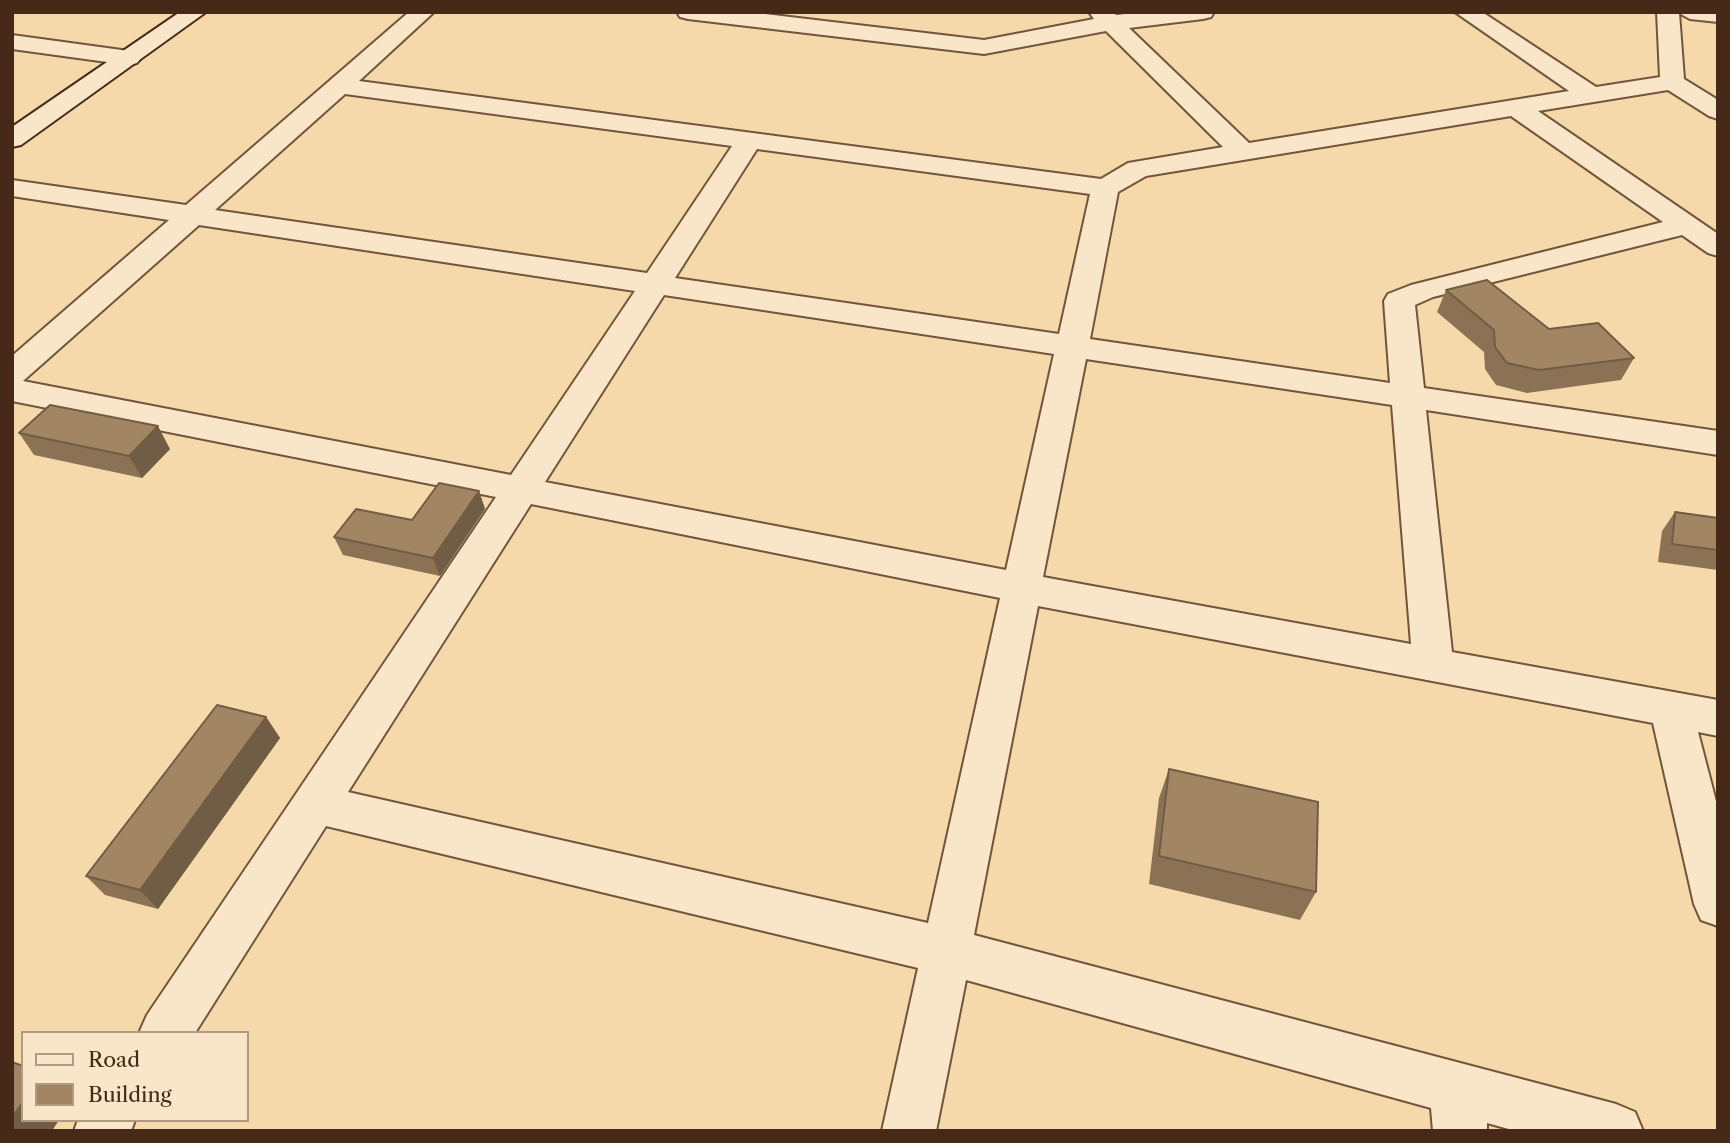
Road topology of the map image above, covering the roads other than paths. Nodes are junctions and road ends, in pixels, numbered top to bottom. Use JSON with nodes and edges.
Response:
{"nodes":[{"id":1,"x":195,"y":12,"type":"edge"},
{"id":2,"x":423,"y":12,"type":"edge"},
{"id":3,"x":688,"y":12,"type":"edge"},
{"id":4,"x":876,"y":12,"type":"edge"},
{"id":5,"x":1203,"y":12,"type":"edge"},
{"id":6,"x":1466,"y":12,"type":"edge"},
{"id":7,"x":1668,"y":12,"type":"edge"},
{"id":8,"x":1690,"y":12,"type":"edge"},
{"id":9,"x":1718,"y":15,"type":"edge"},
{"id":10,"x":1105,"y":18,"type":"edge"},
{"id":11,"x":865,"y":33,"type":"junction"},
{"id":12,"x":12,"y":43,"type":"edge"},
{"id":13,"x":129,"y":58,"type":"junction"},
{"id":14,"x":1672,"y":82,"type":"junction"},
{"id":15,"x":340,"y":86,"type":"junction"},
{"id":16,"x":1591,"y":95,"type":"junction"},
{"id":17,"x":1516,"y":108,"type":"junction"},
{"id":18,"x":1718,"y":111,"type":"edge"},
{"id":19,"x":12,"y":139,"type":"edge"},
{"id":20,"x":749,"y":141,"type":"junction"},
{"id":21,"x":1243,"y":152,"type":"junction"},
{"id":22,"x":12,"y":188,"type":"edge"},
{"id":23,"x":1105,"y":188,"type":"junction"},
{"id":24,"x":193,"y":215,"type":"junction"},
{"id":25,"x":1686,"y":225,"type":"junction"},
{"id":26,"x":1718,"y":247,"type":"edge"},
{"id":27,"x":656,"y":283,"type":"junction"},
{"id":28,"x":1072,"y":345,"type":"junction"},
{"id":29,"x":12,"y":374,"type":"edge"},
{"id":30,"x":12,"y":390,"type":"edge"},
{"id":31,"x":1409,"y":396,"type":"junction"},
{"id":32,"x":1718,"y":443,"type":"edge"},
{"id":33,"x":521,"y":489,"type":"junction"},
{"id":34,"x":1022,"y":588,"type":"junction"},
{"id":35,"x":1433,"y":665,"type":"junction"},
{"id":36,"x":1671,"y":709,"type":"junction"},
{"id":37,"x":1718,"y":718,"type":"edge"},
{"id":38,"x":315,"y":804,"type":"junction"},
{"id":39,"x":1718,"y":904,"type":"edge"},
{"id":40,"x":946,"y":951,"type":"junction"},
{"id":41,"x":166,"y":1031,"type":"edge"},
{"id":42,"x":1459,"y":1109,"type":"edge"},
{"id":43,"x":909,"y":1131,"type":"edge"},
{"id":44,"x":1616,"y":1131,"type":"edge"}],
"edges":[{"from":1,"to":13,"type":"street"},
{"from":2,"to":15,"type":"street"},
{"from":3,"to":11,"type":"street"},
{"from":4,"to":11,"type":"street"},
{"from":5,"to":10,"type":"street"},
{"from":6,"to":16,"type":"street"},
{"from":7,"to":14,"type":"street"},
{"from":8,"to":9,"type":"street"},
{"from":10,"to":11,"type":"street"},
{"from":10,"to":21,"type":"street"},
{"from":12,"to":13,"type":"street"},
{"from":13,"to":19,"type":"street"},
{"from":14,"to":16,"type":"street"},
{"from":14,"to":18,"type":"street"},
{"from":15,"to":20,"type":"street"},
{"from":15,"to":24,"type":"street"},
{"from":16,"to":17,"type":"street"},
{"from":17,"to":21,"type":"street"},
{"from":17,"to":25,"type":"street"},
{"from":20,"to":23,"type":"street"},
{"from":20,"to":27,"type":"street"},
{"from":21,"to":23,"type":"street"},
{"from":22,"to":24,"type":"street"},
{"from":23,"to":28,"type":"street"},
{"from":24,"to":27,"type":"street"},
{"from":24,"to":29,"type":"street"},
{"from":25,"to":26,"type":"street"},
{"from":25,"to":31,"type":"street"},
{"from":27,"to":28,"type":"street"},
{"from":27,"to":33,"type":"street"},
{"from":28,"to":31,"type":"street"},
{"from":28,"to":34,"type":"street"},
{"from":30,"to":33,"type":"street"},
{"from":31,"to":32,"type":"street"},
{"from":31,"to":35,"type":"street"},
{"from":33,"to":34,"type":"street"},
{"from":33,"to":38,"type":"street"},
{"from":34,"to":35,"type":"street"},
{"from":34,"to":40,"type":"street"},
{"from":35,"to":36,"type":"street"},
{"from":36,"to":37,"type":"street"},
{"from":36,"to":39,"type":"street"},
{"from":38,"to":40,"type":"street"},
{"from":38,"to":41,"type":"street"},
{"from":40,"to":42,"type":"street"},
{"from":40,"to":43,"type":"street"},
{"from":42,"to":44,"type":"street"}]}
